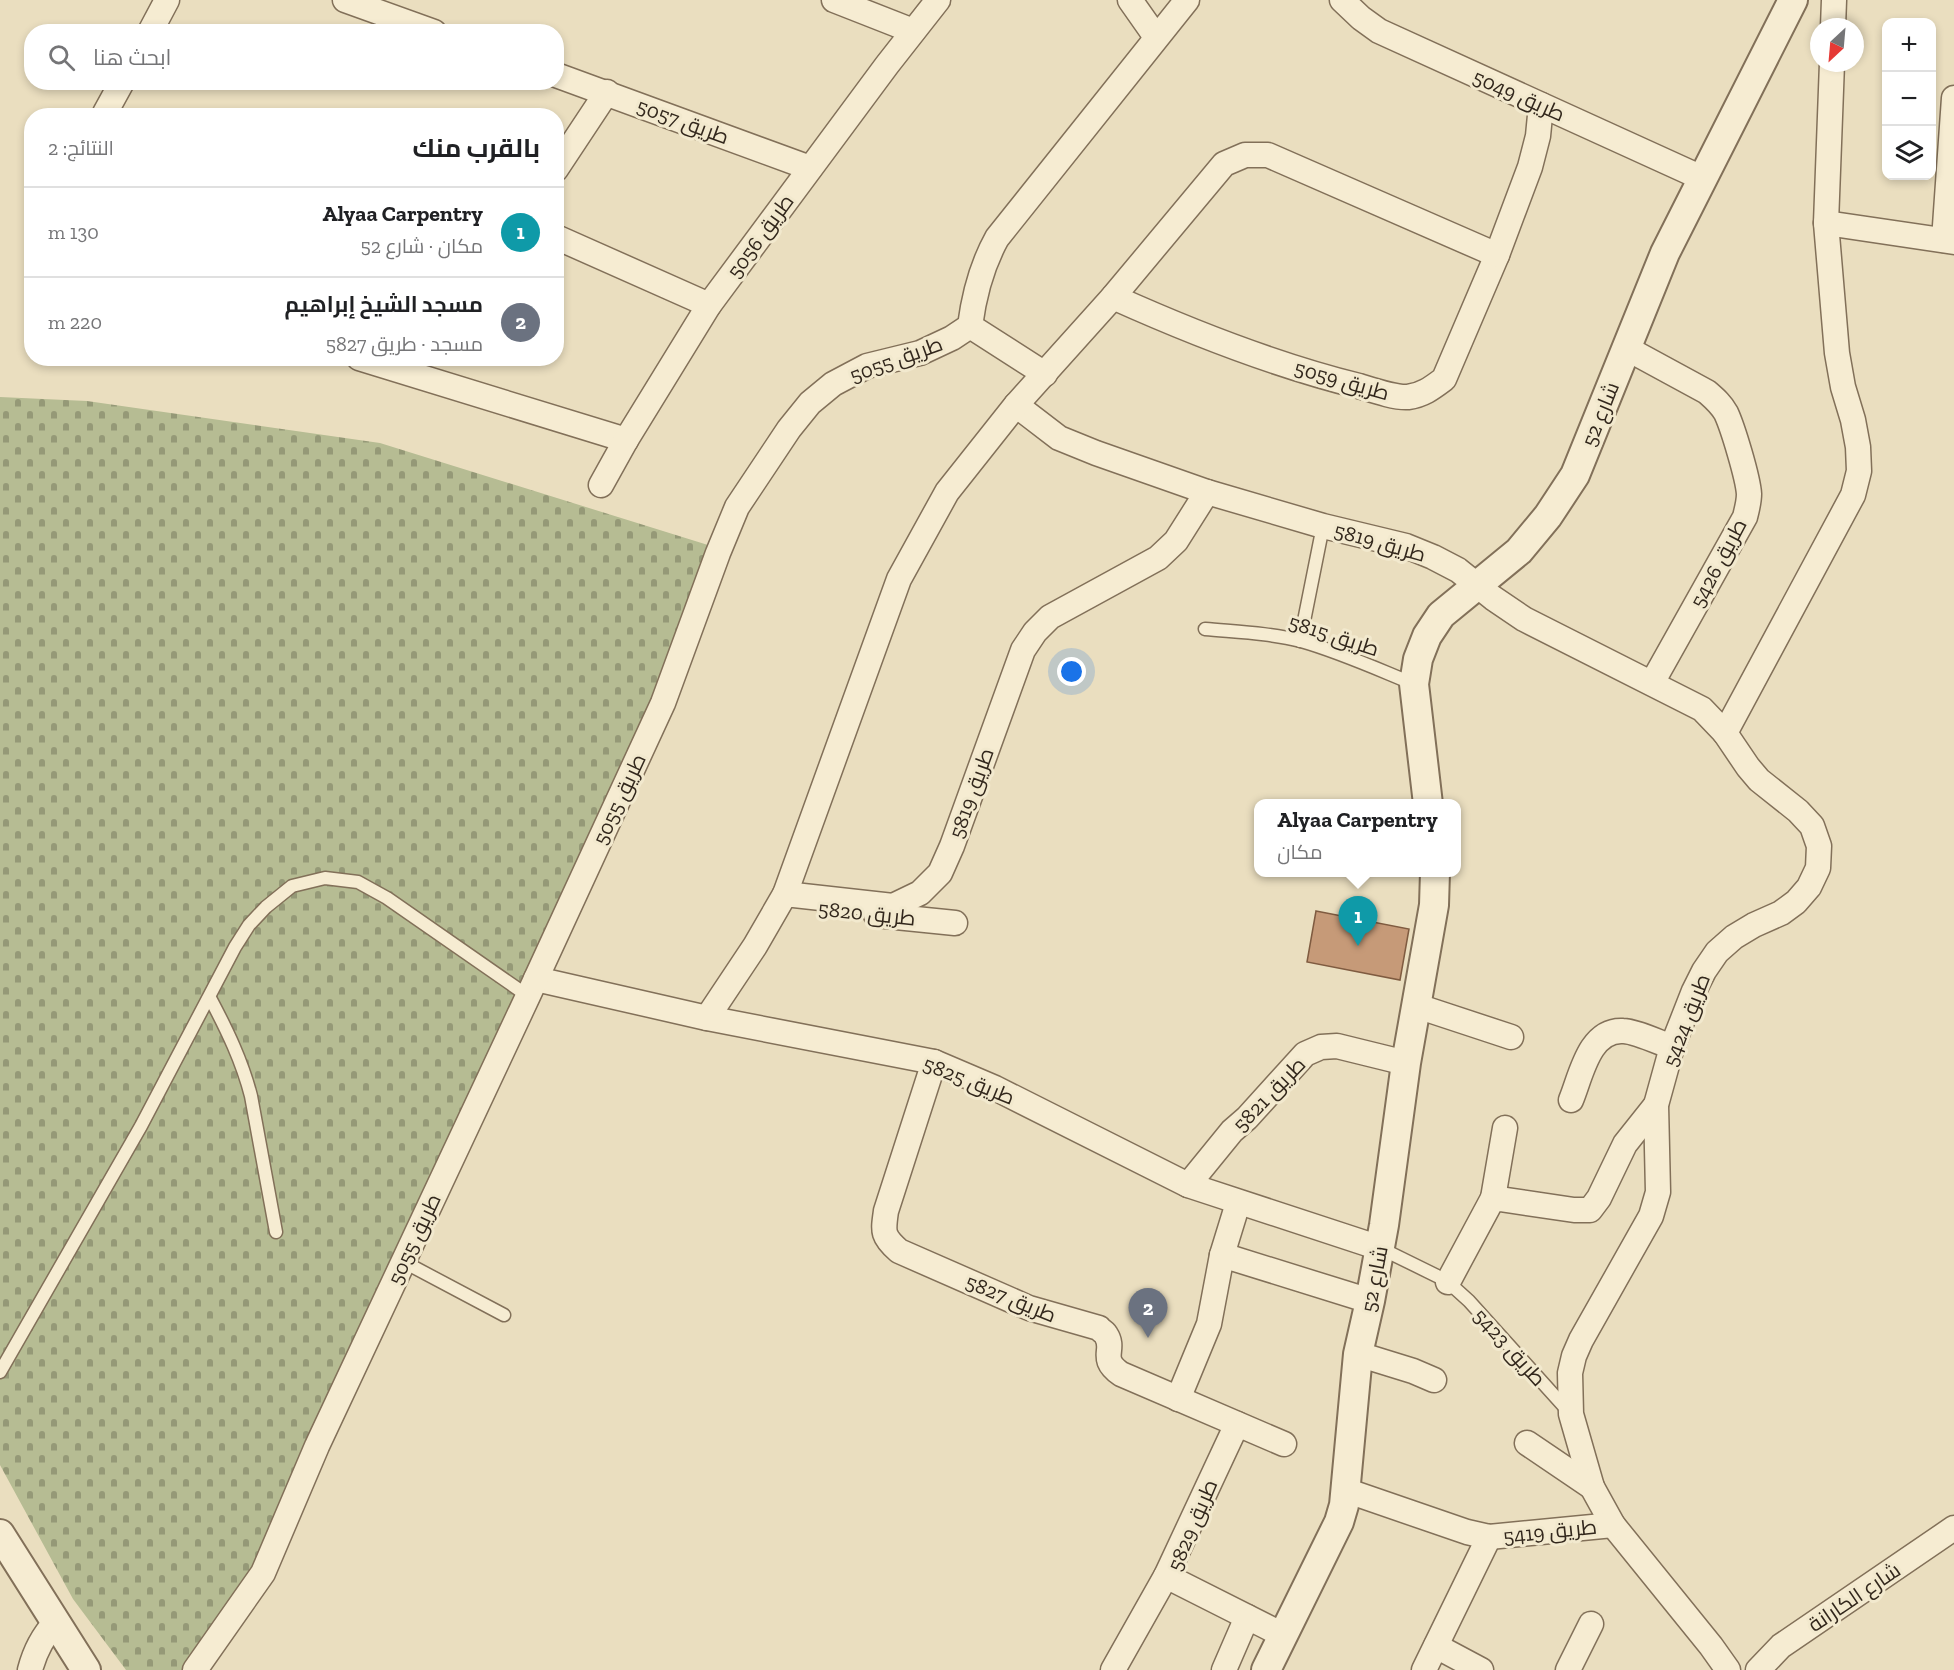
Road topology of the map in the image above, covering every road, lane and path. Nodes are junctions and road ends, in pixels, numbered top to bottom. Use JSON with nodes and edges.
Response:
{"nodes":[{"id":1,"x":167,"y":0,"type":"edge"},
{"id":2,"x":834,"y":0,"type":"edge"},
{"id":3,"x":938,"y":0,"type":"edge"},
{"id":4,"x":1130,"y":0,"type":"edge"},
{"id":5,"x":1187,"y":0,"type":"edge"},
{"id":6,"x":1342,"y":0,"type":"edge"},
{"id":7,"x":1793,"y":0,"type":"edge"},
{"id":8,"x":1834,"y":0,"type":"edge"},
{"id":9,"x":358,"y":2,"type":"edge"},
{"id":10,"x":1833,"y":18,"type":"edge"},
{"id":11,"x":154,"y":24,"type":"edge"},
{"id":12,"x":414,"y":24,"type":"edge"},
{"id":13,"x":914,"y":31,"type":"junction"},
{"id":14,"x":1156,"y":37,"type":"junction"},
{"id":15,"x":1832,"y":72,"type":"edge"},
{"id":16,"x":564,"y":78,"type":"edge"},
{"id":17,"x":118,"y":90,"type":"edge"},
{"id":18,"x":607,"y":92,"type":"junction"},
{"id":19,"x":1954,"y":98,"type":"edge"},
{"id":20,"x":1541,"y":105,"type":"junction"},
{"id":21,"x":108,"y":108,"type":"edge"},
{"id":22,"x":564,"y":157,"type":"edge"},
{"id":23,"x":810,"y":168,"type":"junction"},
{"id":24,"x":1702,"y":178,"type":"junction"},
{"id":25,"x":1826,"y":223,"type":"junction"},
{"id":26,"x":564,"y":241,"type":"edge"},
{"id":27,"x":1949,"y":241,"type":"edge"},
{"id":28,"x":1497,"y":255,"type":"junction"},
{"id":29,"x":1113,"y":297,"type":"junction"},
{"id":30,"x":709,"y":305,"type":"junction"},
{"id":31,"x":970,"y":326,"type":"junction"},
{"id":32,"x":1626,"y":348,"type":"junction"},
{"id":33,"x":421,"y":367,"type":"edge"},
{"id":34,"x":1045,"y":374,"type":"junction"},
{"id":35,"x":1017,"y":405,"type":"junction"},
{"id":36,"x":626,"y":440,"type":"junction"},
{"id":37,"x":601,"y":485,"type":"dead end"},
{"id":38,"x":1207,"y":492,"type":"junction"},
{"id":39,"x":1323,"y":526,"type":"junction"},
{"id":40,"x":1478,"y":585,"type":"junction"},
{"id":41,"x":1205,"y":629,"type":"dead end"},
{"id":42,"x":1300,"y":641,"type":"junction"},
{"id":43,"x":1652,"y":683,"type":"junction"},
{"id":44,"x":1414,"y":684,"type":"junction"},
{"id":45,"x":1725,"y":733,"type":"junction"},
{"id":46,"x":1427,"y":799,"type":"edge"},
{"id":47,"x":1435,"y":877,"type":"edge"},
{"id":48,"x":782,"y":899,"type":"junction"},
{"id":49,"x":955,"y":923,"type":"dead end"},
{"id":50,"x":532,"y":988,"type":"junction"},
{"id":51,"x":210,"y":998,"type":"junction"},
{"id":52,"x":1417,"y":1006,"type":"junction"},
{"id":53,"x":707,"y":1018,"type":"junction"},
{"id":54,"x":1511,"y":1037,"type":"dead end"},
{"id":55,"x":1672,"y":1047,"type":"junction"},
{"id":56,"x":934,"y":1062,"type":"junction"},
{"id":57,"x":1406,"y":1063,"type":"junction"},
{"id":58,"x":1571,"y":1100,"type":"dead end"},
{"id":59,"x":1656,"y":1105,"type":"junction"},
{"id":60,"x":1504,"y":1128,"type":"dead end"},
{"id":61,"x":1188,"y":1185,"type":"junction"},
{"id":62,"x":1493,"y":1198,"type":"junction"},
{"id":63,"x":1238,"y":1203,"type":"junction"},
{"id":64,"x":276,"y":1232,"type":"dead end"},
{"id":65,"x":1380,"y":1248,"type":"junction"},
{"id":66,"x":1222,"y":1255,"type":"junction"},
{"id":67,"x":404,"y":1262,"type":"junction"},
{"id":68,"x":1448,"y":1282,"type":"junction"},
{"id":69,"x":1370,"y":1301,"type":"junction"},
{"id":70,"x":504,"y":1315,"type":"dead end"},
{"id":71,"x":1358,"y":1354,"type":"junction"},
{"id":72,"x":0,"y":1372,"type":"edge"},
{"id":73,"x":1434,"y":1380,"type":"dead end"},
{"id":74,"x":1178,"y":1399,"type":"junction"},
{"id":75,"x":1570,"y":1414,"type":"junction"},
{"id":76,"x":1237,"y":1424,"type":"junction"},
{"id":77,"x":1284,"y":1443,"type":"dead end"},
{"id":78,"x":1527,"y":1443,"type":"dead end"},
{"id":79,"x":1592,"y":1487,"type":"junction"},
{"id":80,"x":1345,"y":1490,"type":"junction"},
{"id":81,"x":1613,"y":1525,"type":"junction"},
{"id":82,"x":1954,"y":1528,"type":"edge"},
{"id":83,"x":0,"y":1534,"type":"edge"},
{"id":84,"x":1490,"y":1537,"type":"junction"},
{"id":85,"x":1166,"y":1576,"type":"junction"},
{"id":86,"x":1247,"y":1617,"type":"junction"},
{"id":87,"x":55,"y":1623,"type":"junction"},
{"id":88,"x":1591,"y":1624,"type":"dead end"},
{"id":89,"x":1283,"y":1635,"type":"junction"},
{"id":90,"x":1436,"y":1646,"type":"junction"},
{"id":91,"x":30,"y":1670,"type":"edge"},
{"id":92,"x":86,"y":1670,"type":"edge"},
{"id":93,"x":195,"y":1670,"type":"edge"},
{"id":94,"x":1113,"y":1670,"type":"edge"},
{"id":95,"x":1224,"y":1670,"type":"edge"},
{"id":96,"x":1266,"y":1670,"type":"edge"},
{"id":97,"x":1424,"y":1670,"type":"edge"},
{"id":98,"x":1481,"y":1670,"type":"edge"},
{"id":99,"x":1568,"y":1670,"type":"edge"},
{"id":100,"x":1728,"y":1670,"type":"edge"},
{"id":101,"x":1758,"y":1670,"type":"edge"}],
"edges":[{"from":1,"to":11,"type":"street"},
{"from":2,"to":13,"type":"street"},
{"from":3,"to":13,"type":"street","name":"طريق 5056"},
{"from":4,"to":14,"type":"street"},
{"from":5,"to":14,"type":"street"},
{"from":6,"to":20,"type":"street","name":"طريق 5049"},
{"from":7,"to":24,"type":"street","name":"شارع 52"},
{"from":8,"to":10,"type":"street"},
{"from":9,"to":12,"type":"street"},
{"from":13,"to":23,"type":"street","name":"طريق 5056"},
{"from":14,"to":31,"type":"street"},
{"from":15,"to":25,"type":"street"},
{"from":16,"to":18,"type":"street","name":"طريق 5057"},
{"from":17,"to":21,"type":"street"},
{"from":18,"to":22,"type":"street"},
{"from":18,"to":23,"type":"street","name":"طريق 5057"},
{"from":19,"to":27,"type":"street"},
{"from":20,"to":24,"type":"street","name":"طريق 5049"},
{"from":20,"to":28,"type":"street","name":"طريق 5059"},
{"from":23,"to":30,"type":"street","name":"طريق 5056"},
{"from":24,"to":32,"type":"street","name":"شارع 52"},
{"from":25,"to":27,"type":"street"},
{"from":25,"to":45,"type":"street"},
{"from":26,"to":30,"type":"street"},
{"from":28,"to":29,"type":"street"},
{"from":28,"to":29,"type":"street","name":"طريق 5059"},
{"from":29,"to":34,"type":"street"},
{"from":30,"to":36,"type":"street","name":"طريق 5056"},
{"from":31,"to":34,"type":"street"},
{"from":31,"to":50,"type":"street","name":"طريق 5055"},
{"from":32,"to":40,"type":"street","name":"شارع 52"},
{"from":32,"to":43,"type":"street","name":"طريق 5426"},
{"from":33,"to":36,"type":"street"},
{"from":34,"to":35,"type":"street"},
{"from":35,"to":38,"type":"street","name":"طريق 5819"},
{"from":35,"to":48,"type":"street"},
{"from":36,"to":37,"type":"street","name":"طريق 5056"},
{"from":38,"to":39,"type":"street","name":"طريق 5819"},
{"from":38,"to":48,"type":"street","name":"طريق 5819"},
{"from":39,"to":40,"type":"street","name":"طريق 5819"},
{"from":39,"to":42,"type":"lane"},
{"from":40,"to":43,"type":"street","name":"طريق 5424"},
{"from":40,"to":44,"type":"street","name":"شارع 52"},
{"from":41,"to":42,"type":"lane","name":"طريق 5815"},
{"from":42,"to":44,"type":"lane","name":"طريق 5815"},
{"from":43,"to":45,"type":"street","name":"طريق 5424"},
{"from":44,"to":46,"type":"street","name":"شارع 52"},
{"from":45,"to":55,"type":"street","name":"طريق 5424"},
{"from":47,"to":52,"type":"street","name":"شارع 52"},
{"from":48,"to":49,"type":"street","name":"طريق 5820"},
{"from":48,"to":53,"type":"street"},
{"from":50,"to":51,"type":"lane"},
{"from":50,"to":53,"type":"street","name":"طريق 5825"},
{"from":50,"to":67,"type":"street","name":"طريق 5055"},
{"from":51,"to":64,"type":"lane"},
{"from":51,"to":72,"type":"lane"},
{"from":52,"to":54,"type":"street"},
{"from":52,"to":57,"type":"street","name":"شارع 52"},
{"from":53,"to":56,"type":"street","name":"طريق 5825"},
{"from":55,"to":58,"type":"street"},
{"from":55,"to":59,"type":"street","name":"طريق 5424"},
{"from":56,"to":61,"type":"street","name":"طريق 5825"},
{"from":56,"to":74,"type":"street","name":"طريق 5827"},
{"from":57,"to":61,"type":"street","name":"طريق 5821"},
{"from":57,"to":65,"type":"street","name":"شارع 52"},
{"from":59,"to":62,"type":"street"},
{"from":59,"to":75,"type":"street","name":"طريق 5424"},
{"from":60,"to":62,"type":"street"},
{"from":61,"to":63,"type":"street","name":"طريق 5825"},
{"from":62,"to":68,"type":"street"},
{"from":63,"to":65,"type":"street","name":"طريق 5825"},
{"from":63,"to":66,"type":"street"},
{"from":65,"to":68,"type":"lane","name":"طريق 5423"},
{"from":65,"to":69,"type":"street","name":"شارع 52"},
{"from":66,"to":69,"type":"street"},
{"from":66,"to":74,"type":"street"},
{"from":67,"to":70,"type":"lane"},
{"from":67,"to":93,"type":"street","name":"طريق 5055"},
{"from":68,"to":75,"type":"lane","name":"طريق 5423"},
{"from":69,"to":71,"type":"street","name":"شارع 52"},
{"from":71,"to":73,"type":"street"},
{"from":71,"to":80,"type":"street","name":"شارع 52"},
{"from":74,"to":76,"type":"street","name":"طريق 5827"},
{"from":75,"to":79,"type":"street","name":"طريق 5423"},
{"from":76,"to":77,"type":"street","name":"طريق 5827"},
{"from":76,"to":85,"type":"street","name":"طريق 5829"},
{"from":78,"to":79,"type":"street","name":"طريق 5423"},
{"from":79,"to":81,"type":"street","name":"طريق 5423"},
{"from":80,"to":84,"type":"street","name":"طريق 5419"},
{"from":80,"to":89,"type":"street","name":"شارع 52"},
{"from":81,"to":84,"type":"street","name":"طريق 5419"},
{"from":81,"to":100,"type":"street","name":"طريق 5419"},
{"from":82,"to":101,"type":"street","name":"شارع الكارانة"},
{"from":83,"to":87,"type":"street"},
{"from":84,"to":90,"type":"street"},
{"from":85,"to":86,"type":"street","name":"طريق 5829"},
{"from":85,"to":94,"type":"street"},
{"from":86,"to":89,"type":"street","name":"طريق 5829"},
{"from":86,"to":95,"type":"street"},
{"from":87,"to":91,"type":"street"},
{"from":87,"to":92,"type":"street"},
{"from":88,"to":99,"type":"street"},
{"from":89,"to":96,"type":"street","name":"شارع 52"},
{"from":90,"to":97,"type":"street"},
{"from":90,"to":98,"type":"street"}]}
